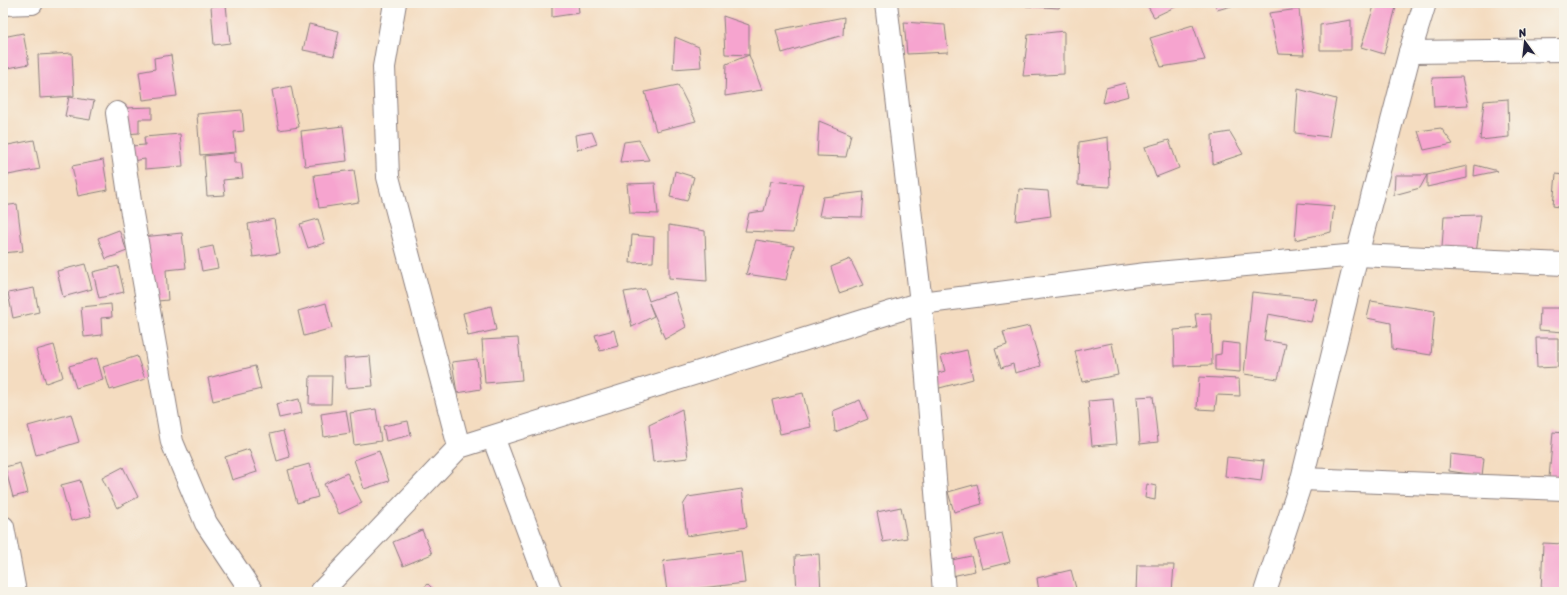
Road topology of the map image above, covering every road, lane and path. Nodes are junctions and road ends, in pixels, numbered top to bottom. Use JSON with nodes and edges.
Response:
{"nodes":[{"id":1,"x":32,"y":3,"type":"edge"},
{"id":2,"x":395,"y":3,"type":"edge"},
{"id":3,"x":886,"y":3,"type":"edge"},
{"id":4,"x":1425,"y":3,"type":"edge"},
{"id":5,"x":3,"y":4,"type":"edge"},
{"id":6,"x":1564,"y":50,"type":"edge"},
{"id":7,"x":1410,"y":52,"type":"junction"},
{"id":8,"x":118,"y":113,"type":"dead end"},
{"id":9,"x":1357,"y":254,"type":"junction"},
{"id":10,"x":1564,"y":264,"type":"edge"},
{"id":11,"x":921,"y":303,"type":"junction"},
{"id":12,"x":493,"y":437,"type":"junction"},
{"id":13,"x":459,"y":447,"type":"junction"},
{"id":14,"x":1302,"y":479,"type":"junction"},
{"id":15,"x":1564,"y":489,"type":"edge"},
{"id":16,"x":3,"y":527,"type":"edge"},
{"id":17,"x":15,"y":592,"type":"edge"},
{"id":18,"x":252,"y":592,"type":"edge"},
{"id":19,"x":321,"y":592,"type":"edge"},
{"id":20,"x":551,"y":592,"type":"edge"},
{"id":21,"x":944,"y":592,"type":"edge"},
{"id":22,"x":1265,"y":592,"type":"edge"}],
"edges":[{"from":1,"to":5,"type":"street"},
{"from":2,"to":13,"type":"street"},
{"from":3,"to":11,"type":"street"},
{"from":4,"to":7,"type":"street"},
{"from":6,"to":7,"type":"street"},
{"from":7,"to":9,"type":"street"},
{"from":8,"to":18,"type":"street"},
{"from":9,"to":10,"type":"street"},
{"from":9,"to":11,"type":"street"},
{"from":9,"to":14,"type":"street"},
{"from":11,"to":12,"type":"street"},
{"from":11,"to":21,"type":"street"},
{"from":12,"to":13,"type":"street"},
{"from":12,"to":20,"type":"street"},
{"from":13,"to":19,"type":"street"},
{"from":14,"to":15,"type":"street"},
{"from":14,"to":22,"type":"street"},
{"from":16,"to":17,"type":"street"}]}
